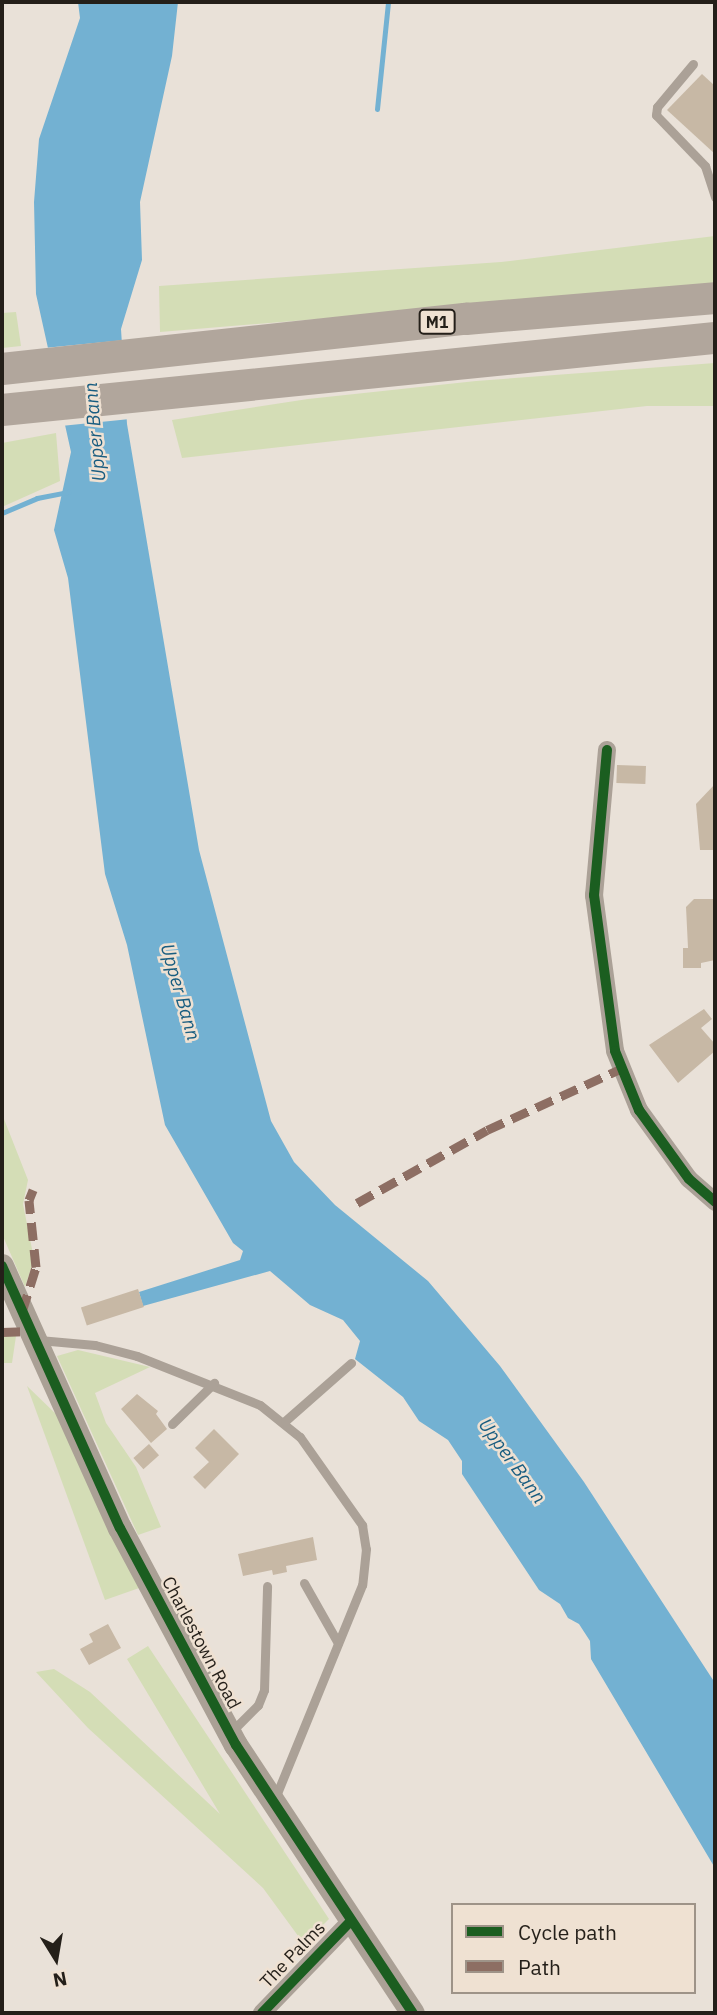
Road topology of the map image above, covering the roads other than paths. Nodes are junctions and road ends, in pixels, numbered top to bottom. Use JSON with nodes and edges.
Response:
{"nodes":[{"id":1,"x":693,"y":64,"type":"dead end"},
{"id":2,"x":715,"y":197,"type":"edge"},
{"id":3,"x":715,"y":298,"type":"edge"},
{"id":4,"x":715,"y":338,"type":"edge"},
{"id":5,"x":11,"y":368,"type":"edge"},
{"id":6,"x":12,"y":409,"type":"edge"},
{"id":7,"x":607,"y":750,"type":"dead end"},
{"id":8,"x":715,"y":1202,"type":"edge"},
{"id":9,"x":2,"y":1266,"type":"edge"},
{"id":10,"x":35,"y":1339,"type":"junction"},
{"id":11,"x":351,"y":1363,"type":"dead end"},
{"id":12,"x":214,"y":1383,"type":"junction"},
{"id":13,"x":285,"y":1421,"type":"junction"},
{"id":14,"x":172,"y":1424,"type":"dead end"},
{"id":15,"x":304,"y":1583,"type":"dead end"},
{"id":16,"x":267,"y":1586,"type":"dead end"},
{"id":17,"x":338,"y":1643,"type":"junction"},
{"id":18,"x":230,"y":1733,"type":"junction"},
{"id":19,"x":273,"y":1802,"type":"junction"},
{"id":20,"x":351,"y":1922,"type":"junction"},
{"id":21,"x":262,"y":2013,"type":"edge"},
{"id":22,"x":413,"y":2013,"type":"edge"}],
"edges":[{"from":1,"to":2,"type":"lane"},
{"from":3,"to":5,"type":"highway","number":"M1"},
{"from":4,"to":6,"type":"highway"},
{"from":7,"to":8,"type":"street"},
{"from":9,"to":10,"type":"main road","name":"Charlestown Road"},
{"from":10,"to":12,"type":"lane"},
{"from":10,"to":18,"type":"main road","name":"Charlestown Road"},
{"from":11,"to":13,"type":"lane"},
{"from":12,"to":13,"type":"lane"},
{"from":12,"to":14,"type":"lane"},
{"from":13,"to":17,"type":"lane"},
{"from":15,"to":17,"type":"lane"},
{"from":16,"to":18,"type":"lane"},
{"from":17,"to":19,"type":"lane"},
{"from":18,"to":19,"type":"main road","name":"Charlestown Road"},
{"from":19,"to":20,"type":"main road","name":"Charlestown Road"},
{"from":20,"to":21,"type":"street","name":"The Palms"},
{"from":20,"to":22,"type":"main road","name":"Charlestown Road"}]}
